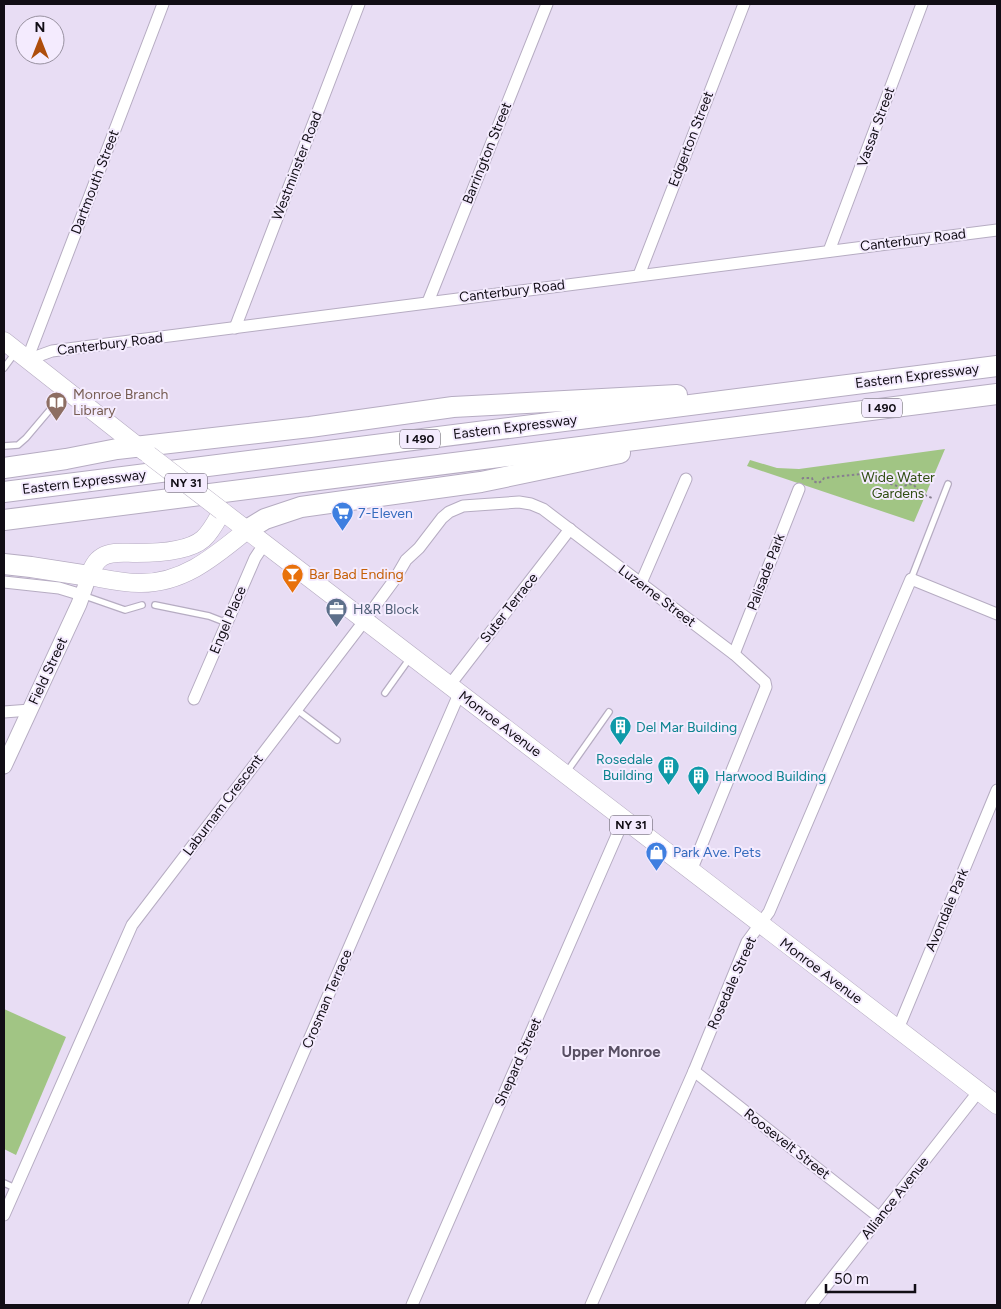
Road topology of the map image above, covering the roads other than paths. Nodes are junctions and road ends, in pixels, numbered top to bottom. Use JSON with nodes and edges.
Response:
{"nodes":[{"id":1,"x":163,"y":4,"type":"edge"},
{"id":2,"x":359,"y":4,"type":"edge"},
{"id":3,"x":547,"y":4,"type":"edge"},
{"id":4,"x":744,"y":4,"type":"edge"},
{"id":5,"x":922,"y":4,"type":"edge"},
{"id":6,"x":997,"y":230,"type":"edge"},
{"id":7,"x":830,"y":251,"type":"junction"},
{"id":8,"x":639,"y":275,"type":"junction"},
{"id":9,"x":428,"y":302,"type":"junction"},
{"id":10,"x":235,"y":328,"type":"junction"},
{"id":11,"x":16,"y":351,"type":"edge"},
{"id":12,"x":997,"y":366,"type":"edge"},
{"id":13,"x":4,"y":368,"type":"edge"},
{"id":14,"x":836,"y":386,"type":"junction"},
{"id":15,"x":67,"y":391,"type":"junction"},
{"id":16,"x":997,"y":394,"type":"edge"},
{"id":17,"x":766,"y":423,"type":"junction"},
{"id":18,"x":4,"y":446,"type":"edge"},
{"id":19,"x":144,"y":451,"type":"junction"},
{"id":20,"x":4,"y":468,"type":"edge"},
{"id":21,"x":686,"y":479,"type":"dead end"},
{"id":22,"x":948,"y":484,"type":"dead end"},
{"id":23,"x":799,"y":489,"type":"road end"},
{"id":24,"x":4,"y":492,"type":"edge"},
{"id":25,"x":543,"y":509,"type":"joint"},
{"id":26,"x":222,"y":511,"type":"junction"},
{"id":27,"x":4,"y":520,"type":"edge"},
{"id":28,"x":247,"y":530,"type":"junction"},
{"id":29,"x":570,"y":530,"type":"junction"},
{"id":30,"x":265,"y":544,"type":"junction"},
{"id":31,"x":4,"y":564,"type":"edge"},
{"id":32,"x":89,"y":576,"type":"junction"},
{"id":33,"x":912,"y":579,"type":"junction"},
{"id":34,"x":4,"y":582,"type":"edge"},
{"id":35,"x":641,"y":583,"type":"junction"},
{"id":36,"x":82,"y":595,"type":"junction"},
{"id":37,"x":142,"y":605,"type":"dead end"},
{"id":38,"x":155,"y":605,"type":"dead end"},
{"id":39,"x":997,"y":614,"type":"edge"},
{"id":40,"x":364,"y":620,"type":"junction"},
{"id":41,"x":227,"y":623,"type":"junction"},
{"id":42,"x":734,"y":654,"type":"junction"},
{"id":43,"x":411,"y":657,"type":"junction"},
{"id":44,"x":454,"y":690,"type":"junction"},
{"id":45,"x":385,"y":693,"type":"dead end"},
{"id":46,"x":194,"y":699,"type":"dead end"},
{"id":47,"x":30,"y":710,"type":"junction"},
{"id":48,"x":296,"y":710,"type":"junction"},
{"id":49,"x":4,"y":712,"type":"edge"},
{"id":50,"x":609,"y":712,"type":"dead end"},
{"id":51,"x":337,"y":740,"type":"dead end"},
{"id":52,"x":4,"y":766,"type":"edge"},
{"id":53,"x":565,"y":774,"type":"junction"},
{"id":54,"x":997,"y":790,"type":"edge"},
{"id":55,"x":624,"y":819,"type":"junction"},
{"id":56,"x":691,"y":871,"type":"junction"},
{"id":57,"x":759,"y":924,"type":"junction"},
{"id":58,"x":898,"y":1029,"type":"junction"},
{"id":59,"x":694,"y":1071,"type":"junction"},
{"id":60,"x":979,"y":1091,"type":"junction"},
{"id":61,"x":997,"y":1105,"type":"edge"},
{"id":62,"x":4,"y":1183,"type":"edge"},
{"id":63,"x":15,"y":1188,"type":"junction"},
{"id":64,"x":4,"y":1215,"type":"edge"},
{"id":65,"x":879,"y":1217,"type":"junction"},
{"id":66,"x":194,"y":1305,"type":"edge"},
{"id":67,"x":412,"y":1305,"type":"edge"},
{"id":68,"x":590,"y":1305,"type":"edge"},
{"id":69,"x":811,"y":1305,"type":"edge"}],
"edges":[{"from":1,"to":11,"type":"street","name":"Dartmouth Street"},
{"from":2,"to":10,"type":"street","name":"Westminster Road"},
{"from":3,"to":9,"type":"street","name":"Barrington Street"},
{"from":4,"to":8,"type":"street","name":"Edgerton Street"},
{"from":5,"to":7,"type":"street","name":"Vassar Street"},
{"from":6,"to":7,"type":"street","name":"Canterbury Road"},
{"from":7,"to":8,"type":"street","name":"Canterbury Road"},
{"from":8,"to":9,"type":"street","name":"Canterbury Road"},
{"from":9,"to":10,"type":"street","name":"Canterbury Road"},
{"from":10,"to":11,"type":"street","name":"Canterbury Road"},
{"from":11,"to":13,"type":"lane"},
{"from":11,"to":15,"type":"main road","name":"Monroe Avenue","number":"NY 31"},
{"from":12,"to":14,"type":"highway","name":"Eastern Expressway","number":"I 490"},
{"from":14,"to":19,"type":"highway"},
{"from":14,"to":24,"type":"highway","name":"Eastern Expressway","number":"I 490"},
{"from":15,"to":18,"type":"lane"},
{"from":15,"to":19,"type":"main road","name":"Monroe Avenue","number":"NY 31"},
{"from":16,"to":17,"type":"highway","name":"Eastern Expressway","number":"I 490"},
{"from":17,"to":27,"type":"highway","name":"Eastern Expressway","number":"I 490"},
{"from":17,"to":28,"type":"highway"},
{"from":19,"to":20,"type":"highway"},
{"from":19,"to":26,"type":"main road","name":"Monroe Avenue","number":"NY 31","bridge":true},
{"from":21,"to":35,"type":"street"},
{"from":22,"to":33,"type":"lane"},
{"from":23,"to":42,"type":"street","name":"Palisade Park"},
{"from":25,"to":29,"type":"street","name":"Luzerne Street"},
{"from":25,"to":40,"type":"street","name":"Laburnam Crescent"},
{"from":26,"to":28,"type":"main road","name":"Monroe Avenue","number":"NY 31"},
{"from":26,"to":32,"type":"main road"},
{"from":28,"to":30,"type":"main road","name":"Monroe Avenue","number":"NY 31"},
{"from":28,"to":32,"type":"main road"},
{"from":29,"to":35,"type":"street","name":"Luzerne Street"},
{"from":29,"to":44,"type":"street","name":"Suter Terrace"},
{"from":30,"to":40,"type":"main road","name":"Monroe Avenue","number":"NY 31"},
{"from":30,"to":41,"type":"street","name":"Engel Place"},
{"from":31,"to":32,"type":"highway"},
{"from":32,"to":36,"type":"street","name":"Field Street"},
{"from":33,"to":39,"type":"street"},
{"from":33,"to":57,"type":"street","name":"Rosedale Street"},
{"from":34,"to":36,"type":"street"},
{"from":35,"to":42,"type":"street","name":"Luzerne Street"},
{"from":36,"to":37,"type":"lane"},
{"from":36,"to":47,"type":"street","name":"Field Street"},
{"from":38,"to":41,"type":"lane"},
{"from":40,"to":43,"type":"main road","name":"Monroe Avenue","number":"NY 31"},
{"from":40,"to":48,"type":"street","name":"Laburnam Crescent"},
{"from":41,"to":46,"type":"street","name":"Engel Place"},
{"from":42,"to":56,"type":"street","name":"Luzerne Street"},
{"from":43,"to":44,"type":"main road","name":"Monroe Avenue","number":"NY 31"},
{"from":43,"to":45,"type":"lane"},
{"from":44,"to":53,"type":"main road","name":"Monroe Avenue","number":"NY 31"},
{"from":44,"to":66,"type":"street","name":"Crosman Terrace"},
{"from":47,"to":49,"type":"street"},
{"from":47,"to":52,"type":"street","name":"Field Street"},
{"from":48,"to":51,"type":"lane"},
{"from":48,"to":63,"type":"street","name":"Laburnam Crescent"},
{"from":50,"to":53,"type":"lane"},
{"from":53,"to":55,"type":"main road","name":"Monroe Avenue","number":"NY 31"},
{"from":54,"to":58,"type":"street","name":"Avondale Park"},
{"from":55,"to":56,"type":"main road","name":"Monroe Avenue","number":"NY 31"},
{"from":55,"to":67,"type":"street","name":"Shepard Street"},
{"from":56,"to":57,"type":"main road","name":"Monroe Avenue","number":"NY 31"},
{"from":57,"to":58,"type":"main road","name":"Monroe Avenue","number":"NY 31"},
{"from":57,"to":59,"type":"street","name":"Rosedale Street"},
{"from":58,"to":60,"type":"main road","name":"Monroe Avenue","number":"NY 31"},
{"from":59,"to":65,"type":"street","name":"Roosevelt Street"},
{"from":59,"to":68,"type":"street","name":"Rosedale Street"},
{"from":60,"to":61,"type":"main road","name":"Monroe Avenue","number":"NY 31"},
{"from":60,"to":65,"type":"street","name":"Alliance Avenue"},
{"from":62,"to":63,"type":"lane"},
{"from":63,"to":64,"type":"street","name":"Laburnam Crescent"},
{"from":65,"to":69,"type":"street","name":"Alliance Avenue"}]}
